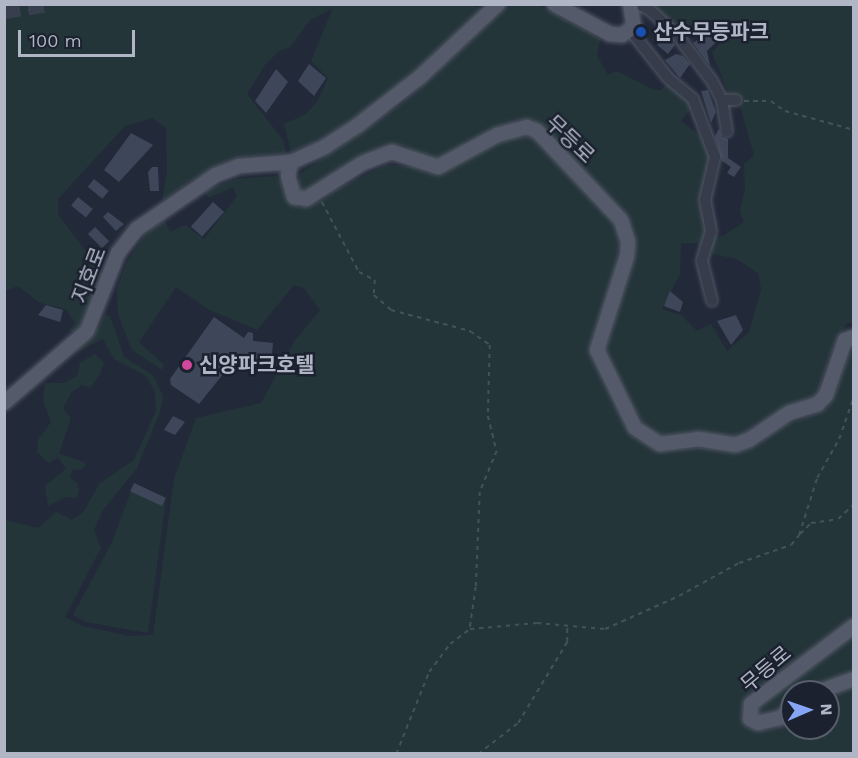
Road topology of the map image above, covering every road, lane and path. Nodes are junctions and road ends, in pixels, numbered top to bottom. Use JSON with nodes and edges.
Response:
{"nodes":[{"id":1,"x":498,"y":4,"type":"edge"},
{"id":2,"x":554,"y":4,"type":"edge"},
{"id":3,"x":630,"y":4,"type":"edge"},
{"id":4,"x":638,"y":4,"type":"edge"},
{"id":5,"x":631,"y":31,"type":"junction"},
{"id":6,"x":722,"y":100,"type":"junction"},
{"id":7,"x":736,"y":100,"type":"joint"},
{"id":8,"x":854,"y":127,"type":"edge"},
{"id":9,"x":851,"y":129,"type":"junction"},
{"id":10,"x":727,"y":132,"type":"dead end"},
{"id":11,"x":854,"y":139,"type":"edge"},
{"id":12,"x":291,"y":162,"type":"junction"},
{"id":13,"x":318,"y":194,"type":"junction"},
{"id":14,"x":712,"y":301,"type":"dead end"},
{"id":15,"x":854,"y":337,"type":"edge"},
{"id":16,"x":854,"y":396,"type":"edge"},
{"id":17,"x":4,"y":403,"type":"edge"},
{"id":18,"x":854,"y":504,"type":"edge"},
{"id":19,"x":799,"y":535,"type":"junction"},
{"id":20,"x":567,"y":626,"type":"junction"},
{"id":21,"x":854,"y":626,"type":"edge"},
{"id":22,"x":470,"y":629,"type":"junction"},
{"id":23,"x":783,"y":680,"type":"edge"},
{"id":24,"x":780,"y":682,"type":"edge"},
{"id":25,"x":780,"y":718,"type":"edge"},
{"id":26,"x":396,"y":753,"type":"edge"},
{"id":27,"x":478,"y":753,"type":"edge"}],
"edges":[{"from":1,"to":12,"type":"main road"},
{"from":2,"to":5,"type":"main road"},
{"from":3,"to":5,"type":"main road"},
{"from":4,"to":6,"type":"street"},
{"from":5,"to":14,"type":"street"},
{"from":6,"to":7,"type":"street"},
{"from":6,"to":10,"type":"street"},
{"from":7,"to":9,"type":"path"},
{"from":8,"to":9,"type":"path"},
{"from":9,"to":11,"type":"path"},
{"from":12,"to":13,"type":"main road"},
{"from":12,"to":17,"type":"main road","name":"지호로"},
{"from":13,"to":15,"type":"main road","name":"무등로"},
{"from":13,"to":22,"type":"path"},
{"from":16,"to":19,"type":"path"},
{"from":18,"to":19,"type":"path"},
{"from":19,"to":20,"type":"path"},
{"from":20,"to":22,"type":"path"},
{"from":20,"to":27,"type":"path"},
{"from":21,"to":23,"type":"main road","name":"무등로"},
{"from":22,"to":26,"type":"path"},
{"from":24,"to":25,"type":"main road","name":"무등로"}]}
